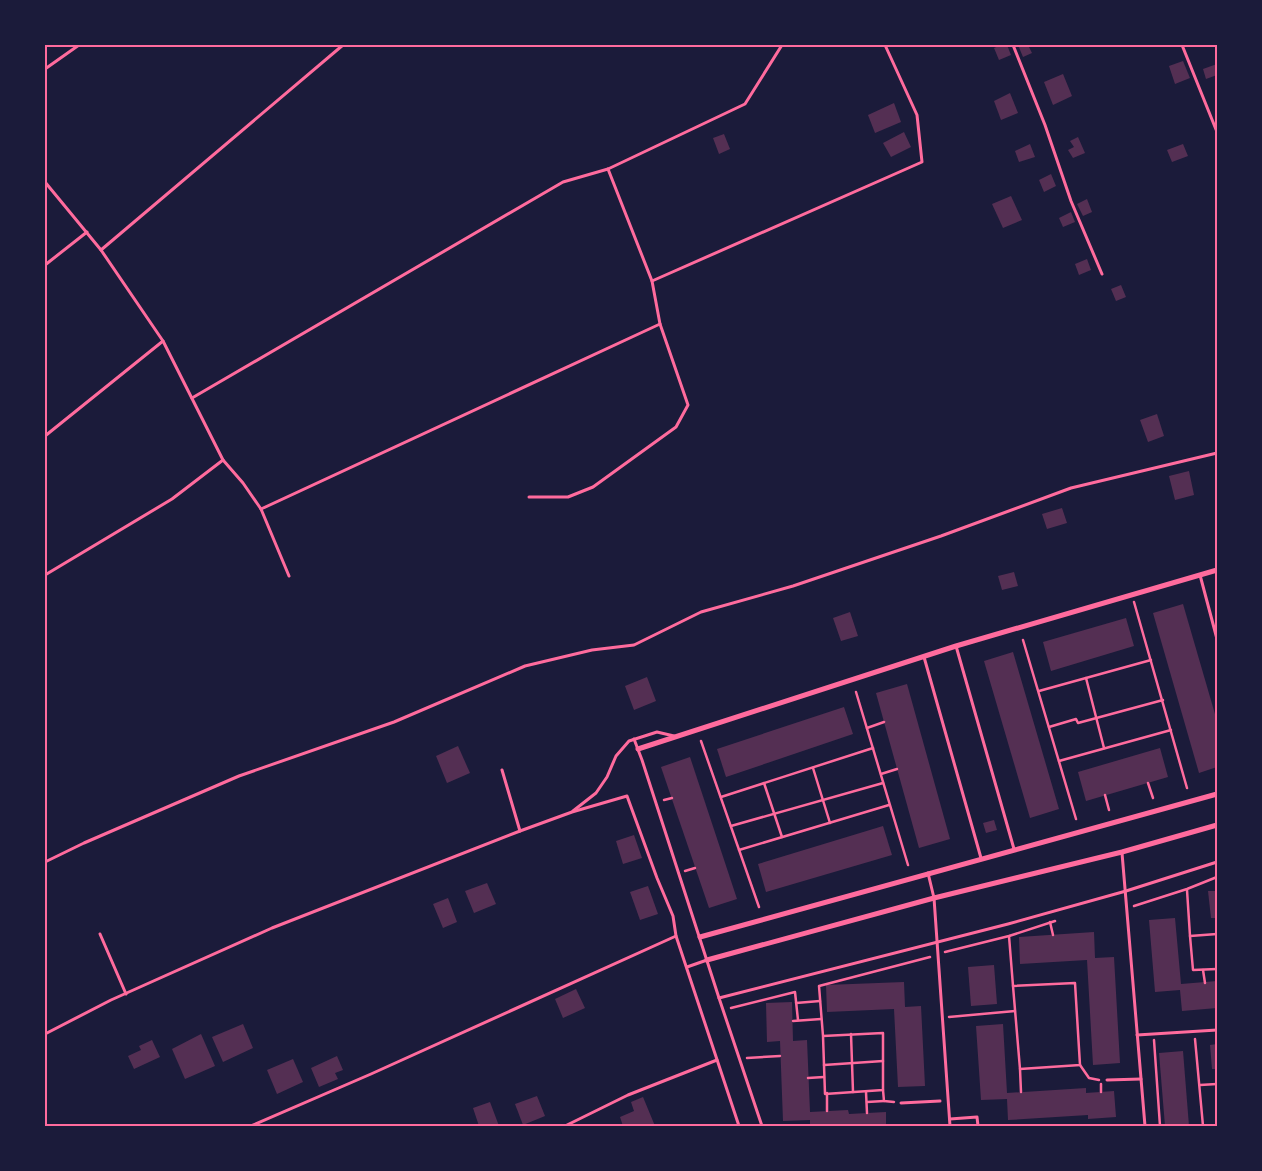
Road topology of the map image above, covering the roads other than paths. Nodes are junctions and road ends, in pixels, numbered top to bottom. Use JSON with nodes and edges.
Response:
{"nodes":[{"id":1,"x":79,"y":45,"type":"edge"},
{"id":2,"x":343,"y":45,"type":"edge"},
{"id":3,"x":782,"y":45,"type":"edge"},
{"id":4,"x":885,"y":45,"type":"edge"},
{"id":5,"x":1013,"y":45,"type":"edge"},
{"id":6,"x":1182,"y":45,"type":"edge"},
{"id":7,"x":45,"y":69,"type":"edge"},
{"id":8,"x":1217,"y":132,"type":"edge"},
{"id":9,"x":608,"y":169,"type":"junction"},
{"id":10,"x":45,"y":182,"type":"edge"},
{"id":11,"x":86,"y":232,"type":"junction"},
{"id":12,"x":101,"y":250,"type":"junction"},
{"id":13,"x":45,"y":265,"type":"edge"},
{"id":14,"x":1102,"y":274,"type":"dead end"},
{"id":15,"x":652,"y":281,"type":"junction"},
{"id":16,"x":660,"y":324,"type":"junction"},
{"id":17,"x":162,"y":341,"type":"junction"},
{"id":18,"x":192,"y":398,"type":"junction"},
{"id":19,"x":45,"y":436,"type":"edge"},
{"id":20,"x":1217,"y":453,"type":"edge"},
{"id":21,"x":223,"y":460,"type":"junction"},
{"id":22,"x":529,"y":497,"type":"dead end"},
{"id":23,"x":261,"y":510,"type":"junction"},
{"id":24,"x":1217,"y":570,"type":"edge"},
{"id":25,"x":1200,"y":575,"type":"junction"},
{"id":26,"x":45,"y":576,"type":"edge"},
{"id":27,"x":289,"y":576,"type":"dead end"},
{"id":28,"x":1217,"y":639,"type":"edge"},
{"id":29,"x":956,"y":646,"type":"junction"},
{"id":30,"x":924,"y":657,"type":"junction"},
{"id":31,"x":675,"y":736,"type":"junction"},
{"id":32,"x":634,"y":739,"type":"junction"},
{"id":33,"x":638,"y":749,"type":"junction"},
{"id":34,"x":502,"y":770,"type":"dead end"},
{"id":35,"x":1217,"y":794,"type":"edge"},
{"id":36,"x":572,"y":812,"type":"junction"},
{"id":37,"x":1217,"y":825,"type":"edge"},
{"id":38,"x":520,"y":831,"type":"junction"},
{"id":39,"x":1014,"y":849,"type":"junction"},
{"id":40,"x":1122,"y":852,"type":"junction"},
{"id":41,"x":981,"y":858,"type":"junction"},
{"id":42,"x":45,"y":862,"type":"edge"},
{"id":43,"x":1217,"y":862,"type":"edge"},
{"id":44,"x":928,"y":873,"type":"junction"},
{"id":45,"x":1126,"y":891,"type":"junction"},
{"id":46,"x":934,"y":898,"type":"junction"},
{"id":47,"x":100,"y":934,"type":"dead end"},
{"id":48,"x":676,"y":936,"type":"junction"},
{"id":49,"x":700,"y":937,"type":"junction"},
{"id":50,"x":938,"y":942,"type":"junction"},
{"id":51,"x":707,"y":960,"type":"junction"},
{"id":52,"x":687,"y":968,"type":"junction"},
{"id":53,"x":126,"y":994,"type":"junction"},
{"id":54,"x":719,"y":998,"type":"junction"},
{"id":55,"x":1217,"y":1030,"type":"edge"},
{"id":56,"x":45,"y":1034,"type":"edge"},
{"id":57,"x":1137,"y":1035,"type":"junction"},
{"id":58,"x":717,"y":1060,"type":"junction"},
{"id":59,"x":1141,"y":1079,"type":"junction"},
{"id":60,"x":1107,"y":1080,"type":"road end"},
{"id":61,"x":940,"y":1101,"type":"dead end"},
{"id":62,"x":901,"y":1103,"type":"road end"},
{"id":63,"x":950,"y":1119,"type":"junction"},
{"id":64,"x":252,"y":1126,"type":"edge"},
{"id":65,"x":565,"y":1126,"type":"edge"},
{"id":66,"x":739,"y":1126,"type":"edge"},
{"id":67,"x":762,"y":1126,"type":"edge"},
{"id":68,"x":950,"y":1126,"type":"edge"},
{"id":69,"x":978,"y":1126,"type":"edge"},
{"id":70,"x":1145,"y":1126,"type":"edge"}],
"edges":[{"from":1,"to":7,"type":"lane"},
{"from":2,"to":12,"type":"lane"},
{"from":3,"to":9,"type":"lane"},
{"from":4,"to":15,"type":"lane"},
{"from":5,"to":14,"type":"lane"},
{"from":6,"to":8,"type":"lane"},
{"from":9,"to":15,"type":"lane"},
{"from":9,"to":18,"type":"lane"},
{"from":10,"to":11,"type":"lane"},
{"from":11,"to":12,"type":"lane"},
{"from":11,"to":13,"type":"lane"},
{"from":12,"to":17,"type":"lane"},
{"from":15,"to":16,"type":"lane"},
{"from":16,"to":22,"type":"lane"},
{"from":16,"to":23,"type":"lane"},
{"from":17,"to":18,"type":"lane"},
{"from":17,"to":19,"type":"lane"},
{"from":18,"to":21,"type":"lane"},
{"from":20,"to":42,"type":"lane"},
{"from":21,"to":23,"type":"lane"},
{"from":21,"to":26,"type":"lane"},
{"from":23,"to":27,"type":"lane"},
{"from":24,"to":25,"type":"street"},
{"from":25,"to":28,"type":"lane"},
{"from":25,"to":29,"type":"street"},
{"from":29,"to":30,"type":"street"},
{"from":29,"to":39,"type":"lane"},
{"from":30,"to":31,"type":"street"},
{"from":30,"to":41,"type":"lane"},
{"from":31,"to":32,"type":"lane"},
{"from":31,"to":33,"type":"street"},
{"from":32,"to":33,"type":"lane"},
{"from":32,"to":36,"type":"lane"},
{"from":33,"to":49,"type":"lane"},
{"from":34,"to":38,"type":"lane"},
{"from":35,"to":39,"type":"street"},
{"from":36,"to":38,"type":"lane"},
{"from":36,"to":48,"type":"lane"},
{"from":37,"to":40,"type":"street"},
{"from":38,"to":53,"type":"lane"},
{"from":39,"to":41,"type":"street"},
{"from":40,"to":45,"type":"lane"},
{"from":40,"to":46,"type":"street"},
{"from":41,"to":44,"type":"street"},
{"from":43,"to":45,"type":"lane"},
{"from":44,"to":46,"type":"lane"},
{"from":44,"to":49,"type":"street"},
{"from":45,"to":50,"type":"lane"},
{"from":45,"to":57,"type":"lane"},
{"from":46,"to":50,"type":"lane"},
{"from":46,"to":51,"type":"street"},
{"from":47,"to":53,"type":"lane"},
{"from":48,"to":52,"type":"lane"},
{"from":48,"to":64,"type":"lane"},
{"from":49,"to":51,"type":"lane"},
{"from":50,"to":54,"type":"lane"},
{"from":50,"to":63,"type":"lane"},
{"from":51,"to":52,"type":"lane"},
{"from":51,"to":54,"type":"lane"},
{"from":52,"to":58,"type":"lane"},
{"from":53,"to":56,"type":"lane"},
{"from":54,"to":67,"type":"lane"},
{"from":55,"to":57,"type":"lane"},
{"from":57,"to":59,"type":"lane"},
{"from":58,"to":65,"type":"lane"},
{"from":58,"to":66,"type":"lane"},
{"from":59,"to":60,"type":"lane"},
{"from":59,"to":70,"type":"lane"},
{"from":61,"to":62,"type":"lane"},
{"from":63,"to":68,"type":"lane"},
{"from":63,"to":69,"type":"lane"}]}
